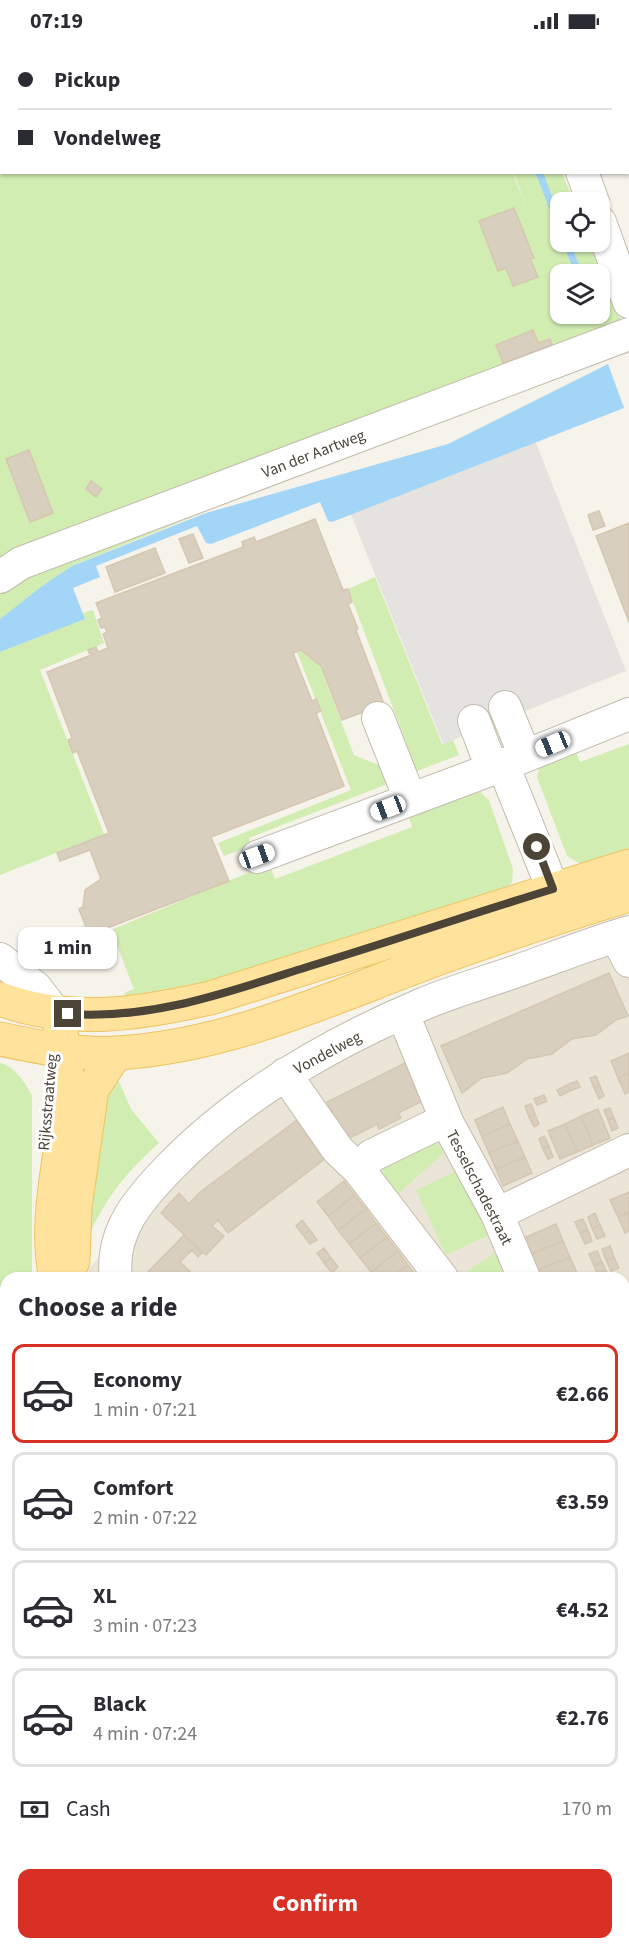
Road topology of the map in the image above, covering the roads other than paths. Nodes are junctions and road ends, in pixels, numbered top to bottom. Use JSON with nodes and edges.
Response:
{"nodes":[{"id":1,"x":583,"y":174,"type":"edge"},
{"id":2,"x":589,"y":192,"type":"edge"},
{"id":3,"x":610,"y":250,"type":"edge"},
{"id":4,"x":629,"y":302,"type":"edge"},
{"id":5,"x":629,"y":334,"type":"edge"},
{"id":6,"x":0,"y":577,"type":"edge"},
{"id":7,"x":506,"y":707,"type":"dead end"},
{"id":8,"x":629,"y":714,"type":"edge"},
{"id":9,"x":378,"y":718,"type":"dead end"},
{"id":10,"x":474,"y":721,"type":"dead end"},
{"id":11,"x":507,"y":763,"type":"junction"},
{"id":12,"x":410,"y":800,"type":"junction"},
{"id":13,"x":257,"y":856,"type":"dead end"},
{"id":14,"x":629,"y":866,"type":"edge"},
{"id":15,"x":629,"y":895,"type":"edge"},
{"id":16,"x":558,"y":902,"type":"junction"},
{"id":17,"x":625,"y":943,"type":"edge"},
{"id":18,"x":0,"y":959,"type":"edge"},
{"id":19,"x":0,"y":999,"type":"edge"},
{"id":20,"x":55,"y":1013,"type":"junction"},
{"id":21,"x":403,"y":1014,"type":"junction"},
{"id":22,"x":0,"y":1039,"type":"edge"},
{"id":23,"x":59,"y":1050,"type":"junction"},
{"id":24,"x":116,"y":1053,"type":"junction"},
{"id":25,"x":285,"y":1074,"type":"junction"},
{"id":26,"x":448,"y":1124,"type":"junction"},
{"id":27,"x":629,"y":1150,"type":"edge"},
{"id":28,"x":359,"y":1170,"type":"junction"},
{"id":29,"x":496,"y":1214,"type":"junction"},
{"id":30,"x":42,"y":1272,"type":"edge"},
{"id":31,"x":55,"y":1272,"type":"edge"},
{"id":32,"x":74,"y":1272,"type":"edge"},
{"id":33,"x":116,"y":1272,"type":"edge"},
{"id":34,"x":437,"y":1272,"type":"edge"},
{"id":35,"x":521,"y":1272,"type":"edge"}],
"edges":[{"from":1,"to":2,"type":"street"},
{"from":3,"to":4,"type":"street"},
{"from":5,"to":6,"type":"street","name":"Van der Aartweg"},
{"from":7,"to":11,"type":"street"},
{"from":8,"to":11,"type":"street"},
{"from":9,"to":12,"type":"street"},
{"from":10,"to":11,"type":"street"},
{"from":11,"to":12,"type":"street"},
{"from":11,"to":16,"type":"street"},
{"from":12,"to":13,"type":"street"},
{"from":14,"to":16,"type":"main road"},
{"from":15,"to":16,"type":"main road"},
{"from":16,"to":20,"type":"main road"},
{"from":16,"to":24,"type":"main road"},
{"from":17,"to":21,"type":"street","name":"Vondelweg"},
{"from":18,"to":20,"type":"street"},
{"from":19,"to":20,"type":"main road"},
{"from":20,"to":23,"type":"main road","name":"Rijksstraatweg"},
{"from":21,"to":25,"type":"street","name":"Vondelweg"},
{"from":21,"to":26,"type":"street"},
{"from":22,"to":23,"type":"main road"},
{"from":23,"to":24,"type":"main road"},
{"from":23,"to":30,"type":"main road","name":"Rijksstraatweg"},
{"from":23,"to":31,"type":"main road","name":"Rijksstraatweg"},
{"from":24,"to":32,"type":"main road"},
{"from":25,"to":28,"type":"street"},
{"from":25,"to":33,"type":"street","name":"Vondelweg"},
{"from":26,"to":28,"type":"street","name":"Tesselschadestraat"},
{"from":26,"to":29,"type":"street","name":"Tesselschadestraat"},
{"from":27,"to":29,"type":"street"},
{"from":28,"to":34,"type":"street"},
{"from":29,"to":35,"type":"street","name":"Tesselschadestraat"}]}
